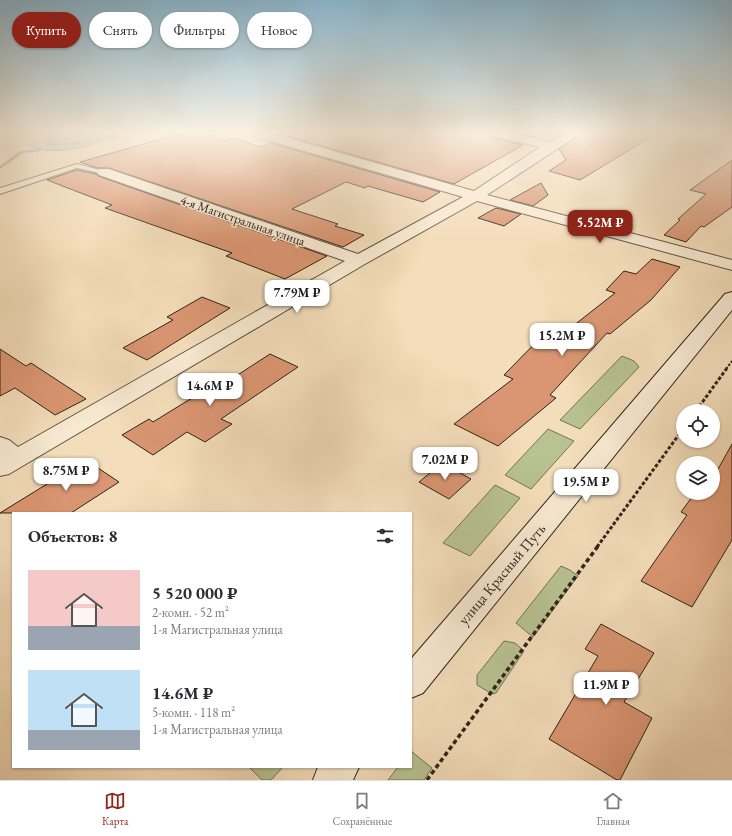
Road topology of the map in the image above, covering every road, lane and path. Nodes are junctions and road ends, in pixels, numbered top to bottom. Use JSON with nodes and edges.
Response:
{"nodes":[{"id":1,"x":68,"y":168,"type":"edge"},
{"id":2,"x":88,"y":168,"type":"edge"},
{"id":3,"x":380,"y":168,"type":"edge"},
{"id":4,"x":517,"y":168,"type":"edge"},
{"id":5,"x":104,"y":172,"type":"joint"},
{"id":6,"x":0,"y":191,"type":"edge"},
{"id":7,"x":476,"y":196,"type":"junction"},
{"id":8,"x":359,"y":260,"type":"junction"},
{"id":9,"x":732,"y":265,"type":"edge"},
{"id":10,"x":732,"y":298,"type":"edge"},
{"id":11,"x":732,"y":361,"type":"edge"},
{"id":12,"x":701,"y":404,"type":"edge"},
{"id":13,"x":676,"y":439,"type":"edge"},
{"id":14,"x":6,"y":457,"type":"edge"},
{"id":15,"x":412,"y":682,"type":"edge"},
{"id":16,"x":340,"y":768,"type":"edge"},
{"id":17,"x":331,"y":780,"type":"edge"},
{"id":18,"x":427,"y":780,"type":"edge"}],
"edges":[{"from":1,"to":6,"type":"lane"},
{"from":2,"to":5,"type":"lane"},
{"from":3,"to":7,"type":"street"},
{"from":4,"to":7,"type":"street"},
{"from":5,"to":8,"type":"street","name":"4-я Магистральная улица"},
{"from":7,"to":8,"type":"street"},
{"from":7,"to":9,"type":"street"},
{"from":8,"to":14,"type":"street"},
{"from":10,"to":15,"type":"street","name":"улица Красный Путь"},
{"from":11,"to":12,"type":"path"},
{"from":13,"to":18,"type":"path"},
{"from":16,"to":17,"type":"street"}]}
